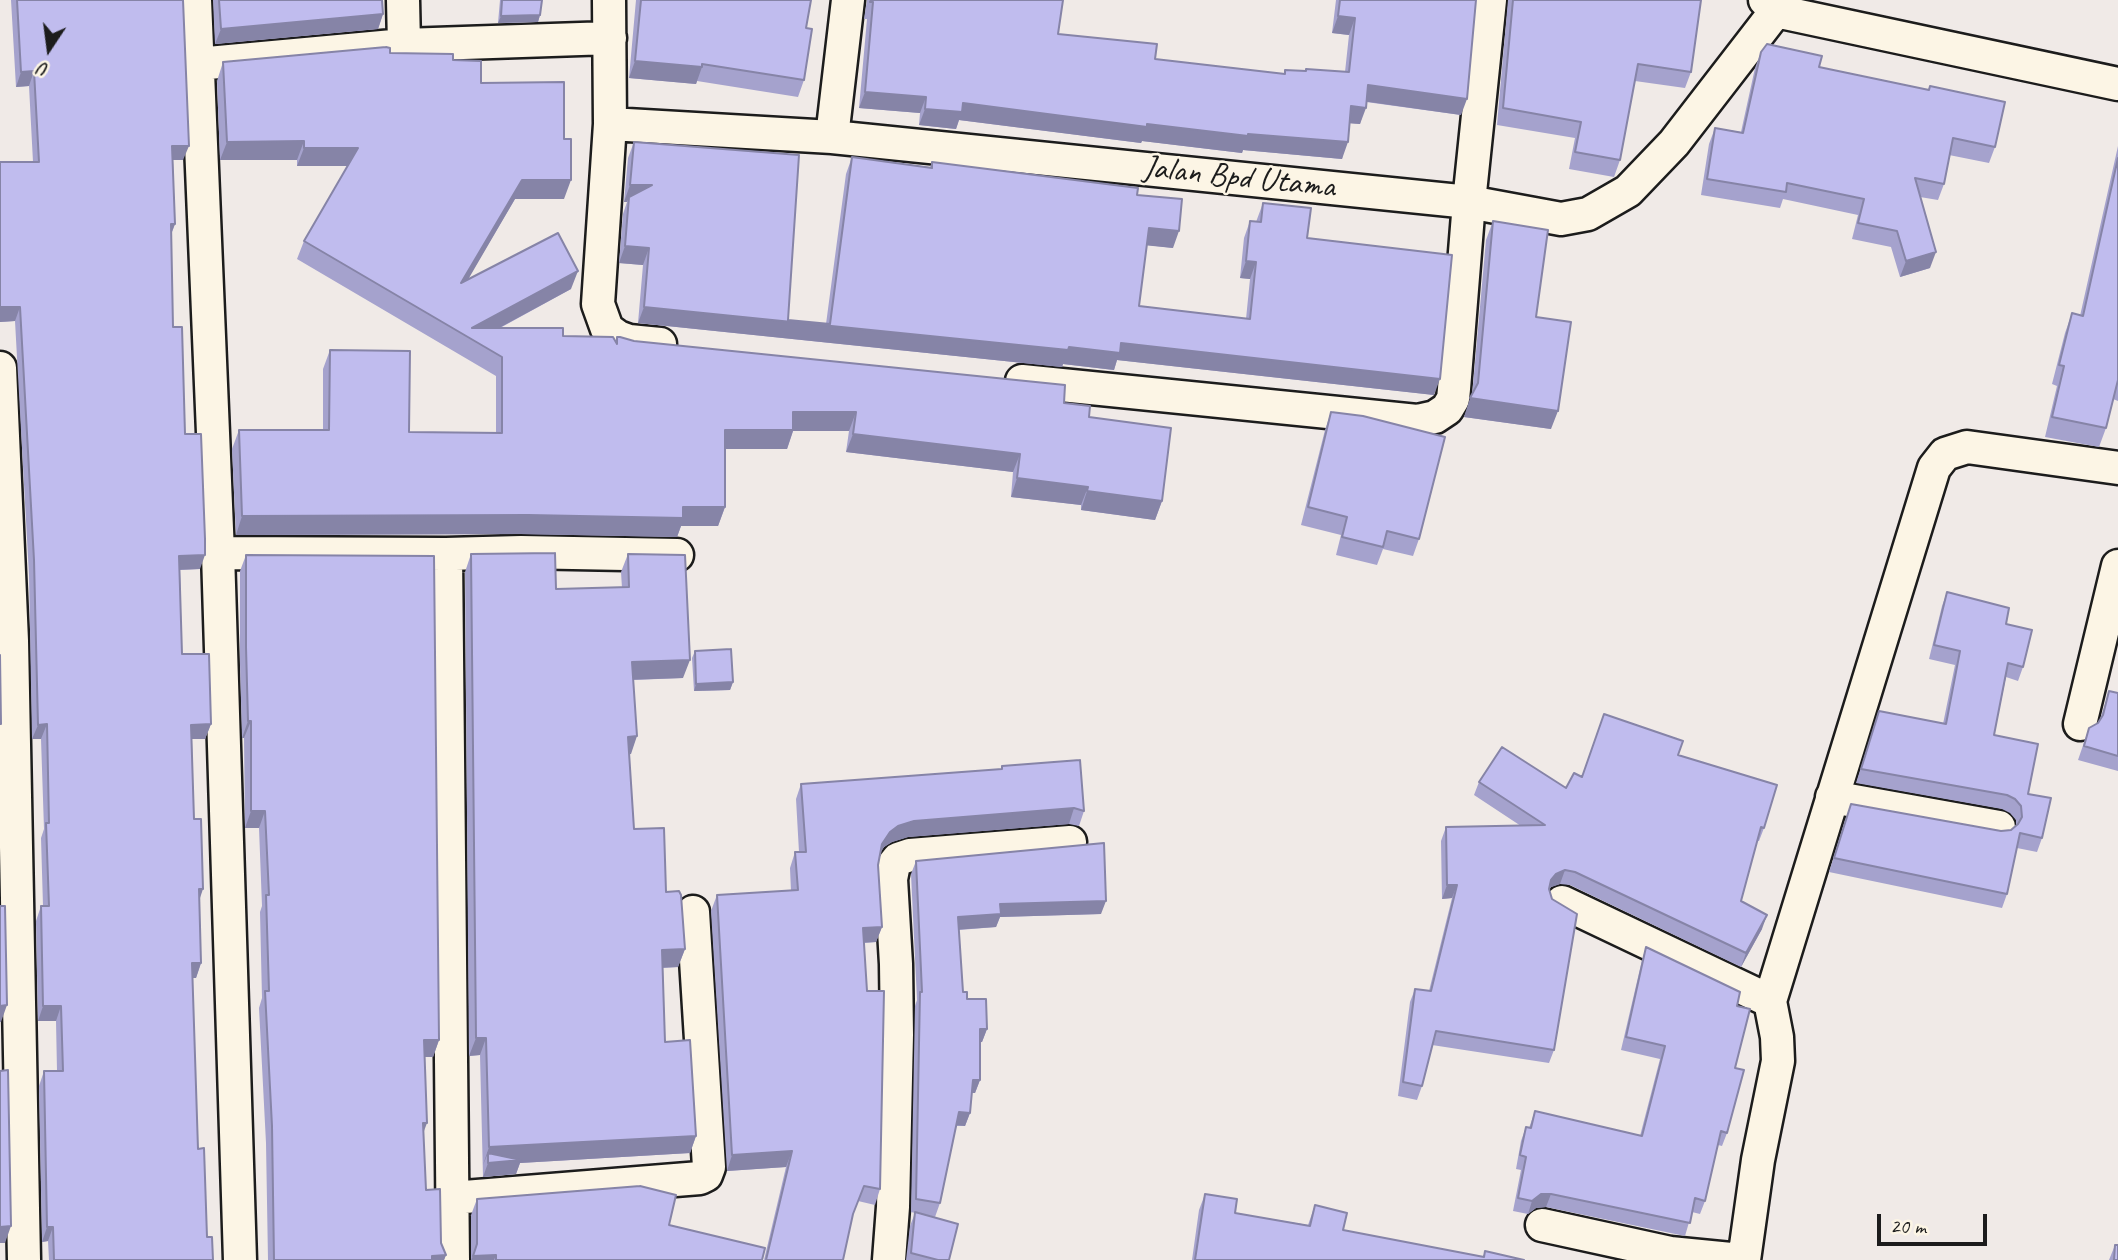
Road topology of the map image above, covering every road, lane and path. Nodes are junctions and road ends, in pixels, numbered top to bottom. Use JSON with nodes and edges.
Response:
{"nodes":[{"id":1,"x":195,"y":0,"type":"edge"},
{"id":2,"x":403,"y":0,"type":"edge"},
{"id":3,"x":609,"y":0,"type":"edge"},
{"id":4,"x":848,"y":0,"type":"edge"},
{"id":5,"x":1490,"y":0,"type":"edge"},
{"id":6,"x":1771,"y":6,"type":"edge"},
{"id":7,"x":610,"y":38,"type":"junction"},
{"id":8,"x":404,"y":45,"type":"junction"},
{"id":9,"x":197,"y":64,"type":"junction"},
{"id":10,"x":2118,"y":84,"type":"edge"},
{"id":11,"x":610,"y":124,"type":"junction"},
{"id":12,"x":832,"y":137,"type":"junction"},
{"id":13,"x":1469,"y":202,"type":"junction"},
{"id":14,"x":685,"y":347,"type":"edge"},
{"id":15,"x":0,"y":368,"type":"edge"},
{"id":16,"x":989,"y":377,"type":"edge"},
{"id":17,"x":2118,"y":468,"type":"edge"},
{"id":18,"x":218,"y":553,"type":"junction"},
{"id":19,"x":446,"y":555,"type":"junction"},
{"id":20,"x":677,"y":555,"type":"edge"},
{"id":21,"x":2118,"y":566,"type":"edge"},
{"id":22,"x":2080,"y":724,"type":"dead end"},
{"id":23,"x":1832,"y":797,"type":"junction"},
{"id":24,"x":1999,"y":827,"type":"dead end"},
{"id":25,"x":1070,"y":842,"type":"dead end"},
{"id":26,"x":1562,"y":902,"type":"edge"},
{"id":27,"x":693,"y":912,"type":"dead end"},
{"id":28,"x":1770,"y":1001,"type":"junction"},
{"id":29,"x":452,"y":1198,"type":"junction"},
{"id":30,"x":1542,"y":1225,"type":"dead end"},
{"id":31,"x":24,"y":1260,"type":"edge"},
{"id":32,"x":240,"y":1260,"type":"edge"},
{"id":33,"x":453,"y":1260,"type":"edge"},
{"id":34,"x":889,"y":1260,"type":"edge"},
{"id":35,"x":1742,"y":1260,"type":"edge"}],
"edges":[{"from":1,"to":9,"type":"street"},
{"from":2,"to":8,"type":"street"},
{"from":3,"to":7,"type":"street"},
{"from":4,"to":12,"type":"street"},
{"from":5,"to":13,"type":"street"},
{"from":6,"to":10,"type":"street"},
{"from":6,"to":13,"type":"street","name":"Jalan Bpd Utama"},
{"from":7,"to":8,"type":"street"},
{"from":7,"to":11,"type":"street"},
{"from":8,"to":9,"type":"street"},
{"from":9,"to":18,"type":"street"},
{"from":11,"to":12,"type":"street","name":"Jalan Bpd Utama"},
{"from":11,"to":14,"type":"street"},
{"from":12,"to":13,"type":"street","name":"Jalan Bpd Utama"},
{"from":13,"to":16,"type":"street"},
{"from":15,"to":31,"type":"street"},
{"from":17,"to":23,"type":"street"},
{"from":18,"to":19,"type":"street"},
{"from":18,"to":32,"type":"street"},
{"from":19,"to":20,"type":"street"},
{"from":19,"to":29,"type":"street"},
{"from":21,"to":22,"type":"street"},
{"from":23,"to":24,"type":"street"},
{"from":23,"to":28,"type":"street"},
{"from":25,"to":34,"type":"street"},
{"from":26,"to":28,"type":"street"},
{"from":27,"to":29,"type":"street"},
{"from":28,"to":35,"type":"street"},
{"from":29,"to":33,"type":"street"},
{"from":30,"to":35,"type":"street"}]}
